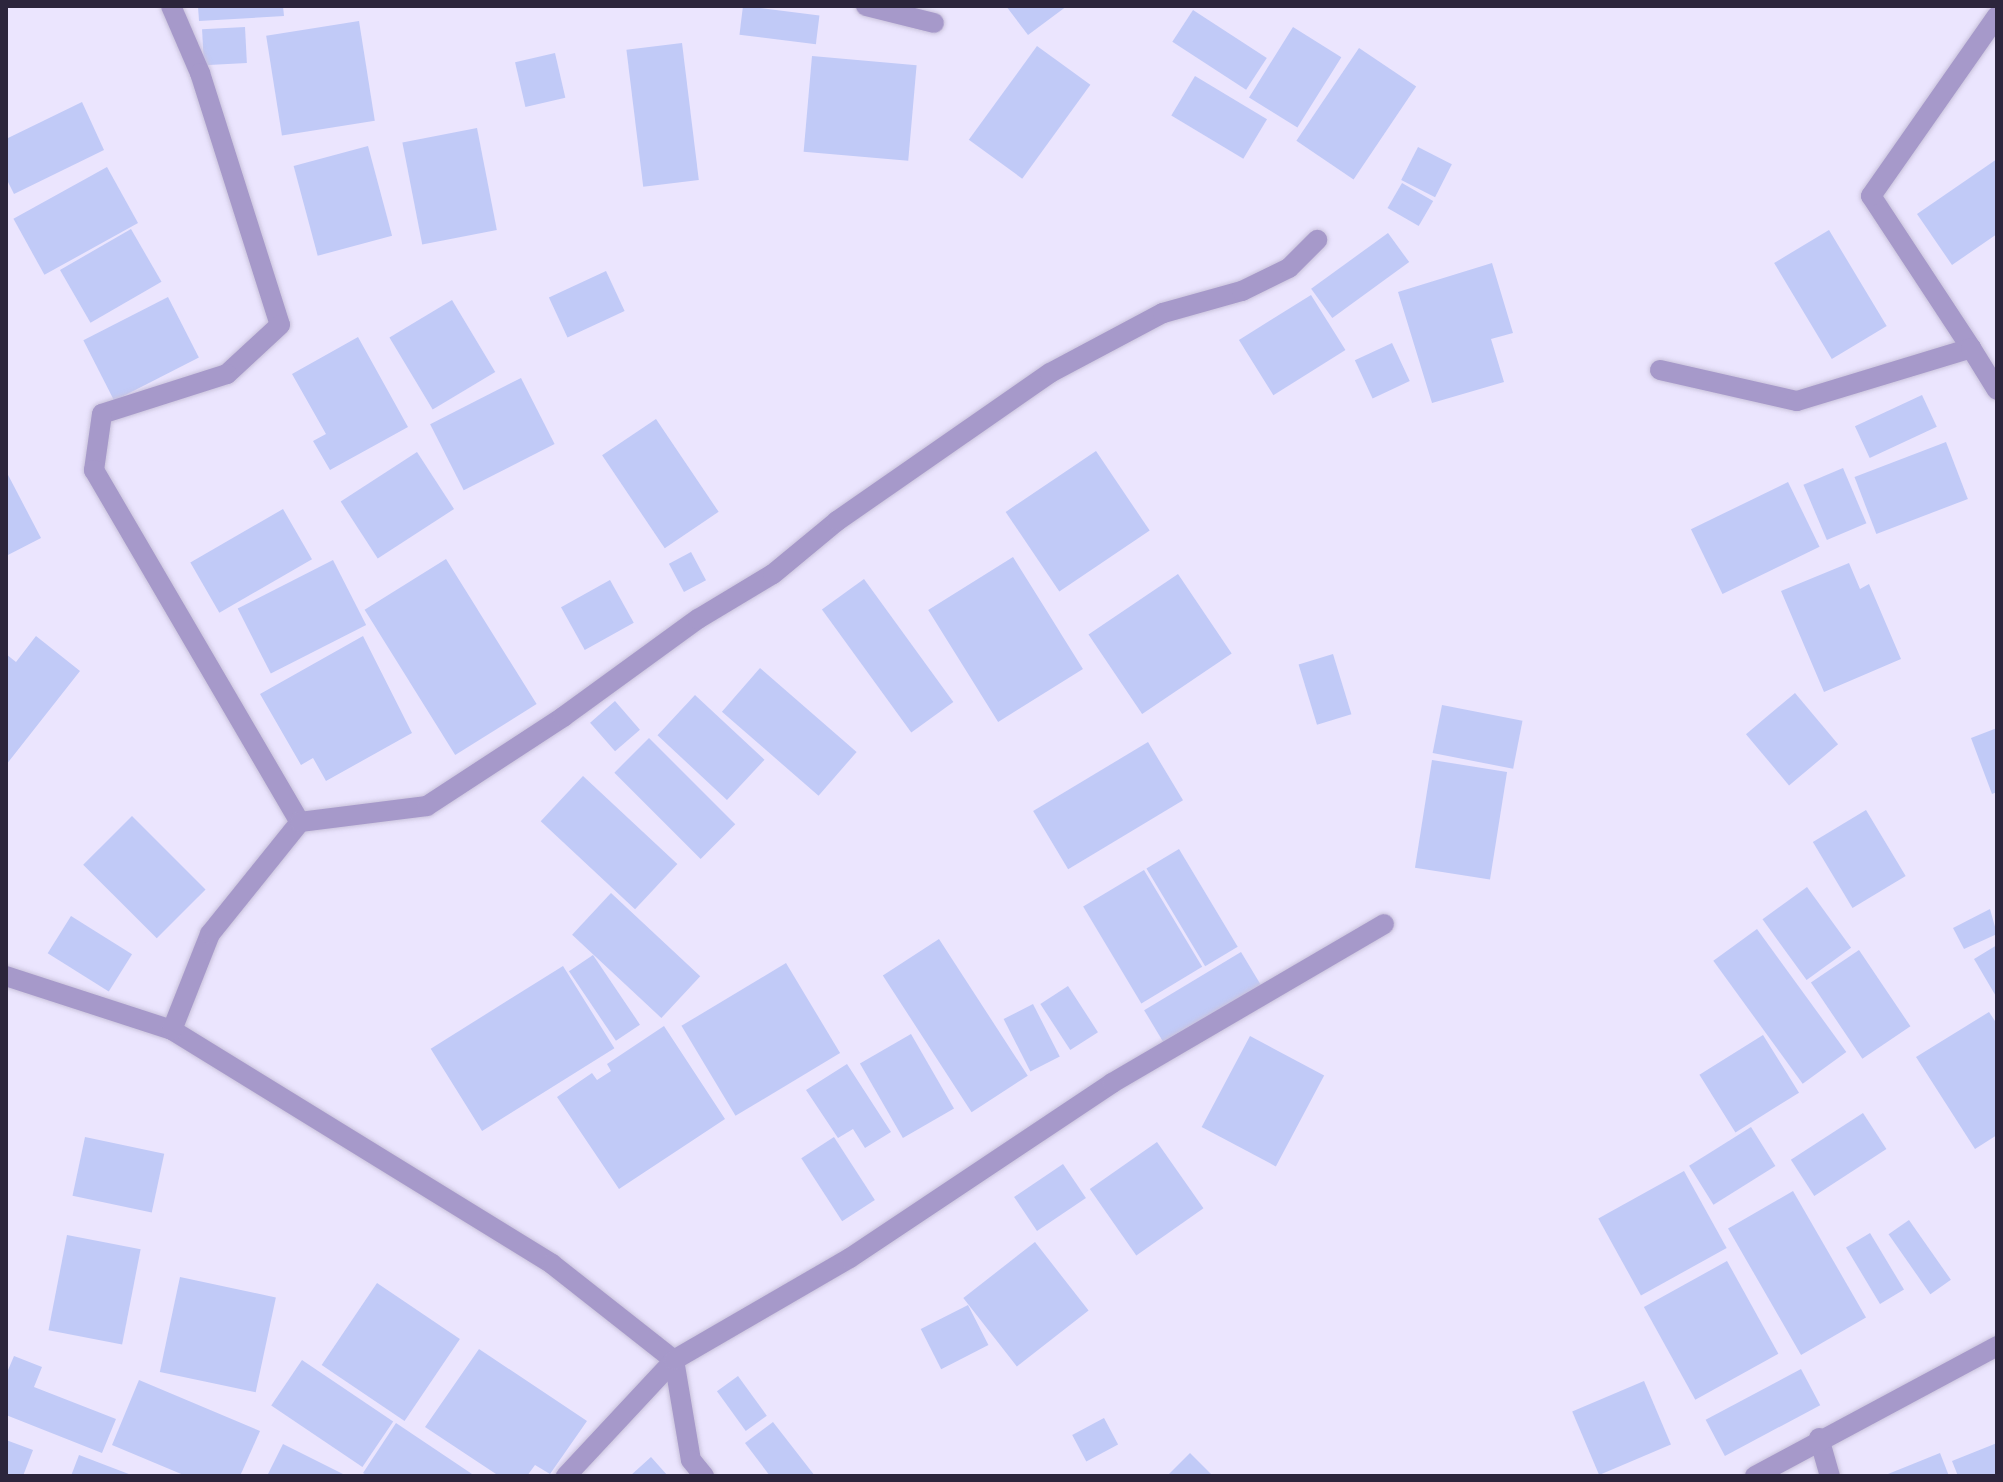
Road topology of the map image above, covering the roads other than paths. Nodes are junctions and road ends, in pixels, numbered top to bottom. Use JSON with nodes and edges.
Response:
{"nodes":[{"id":1,"x":171,"y":6,"type":"edge"},
{"id":2,"x":866,"y":6,"type":"edge"},
{"id":3,"x":1997,"y":16,"type":"edge"},
{"id":4,"x":934,"y":23,"type":"dead end"},
{"id":5,"x":1317,"y":240,"type":"dead end"},
{"id":6,"x":1971,"y":348,"type":"junction"},
{"id":7,"x":1660,"y":370,"type":"dead end"},
{"id":8,"x":1997,"y":390,"type":"edge"},
{"id":9,"x":300,"y":822,"type":"junction"},
{"id":10,"x":1384,"y":924,"type":"dead end"},
{"id":11,"x":6,"y":976,"type":"edge"},
{"id":12,"x":172,"y":1030,"type":"junction"},
{"id":13,"x":1997,"y":1346,"type":"edge"},
{"id":14,"x":674,"y":1360,"type":"junction"},
{"id":15,"x":1819,"y":1438,"type":"junction"},
{"id":16,"x":566,"y":1476,"type":"edge"},
{"id":17,"x":704,"y":1476,"type":"edge"},
{"id":18,"x":1755,"y":1476,"type":"edge"},
{"id":19,"x":1830,"y":1476,"type":"edge"}],
"edges":[{"from":1,"to":9,"type":"street"},
{"from":2,"to":4,"type":"street"},
{"from":3,"to":6,"type":"street"},
{"from":5,"to":9,"type":"street"},
{"from":6,"to":7,"type":"street"},
{"from":6,"to":8,"type":"street"},
{"from":9,"to":12,"type":"street"},
{"from":10,"to":14,"type":"street"},
{"from":11,"to":12,"type":"street"},
{"from":12,"to":14,"type":"street"},
{"from":13,"to":15,"type":"street"},
{"from":14,"to":16,"type":"street"},
{"from":14,"to":17,"type":"street"},
{"from":15,"to":18,"type":"street"},
{"from":15,"to":19,"type":"street"}]}
